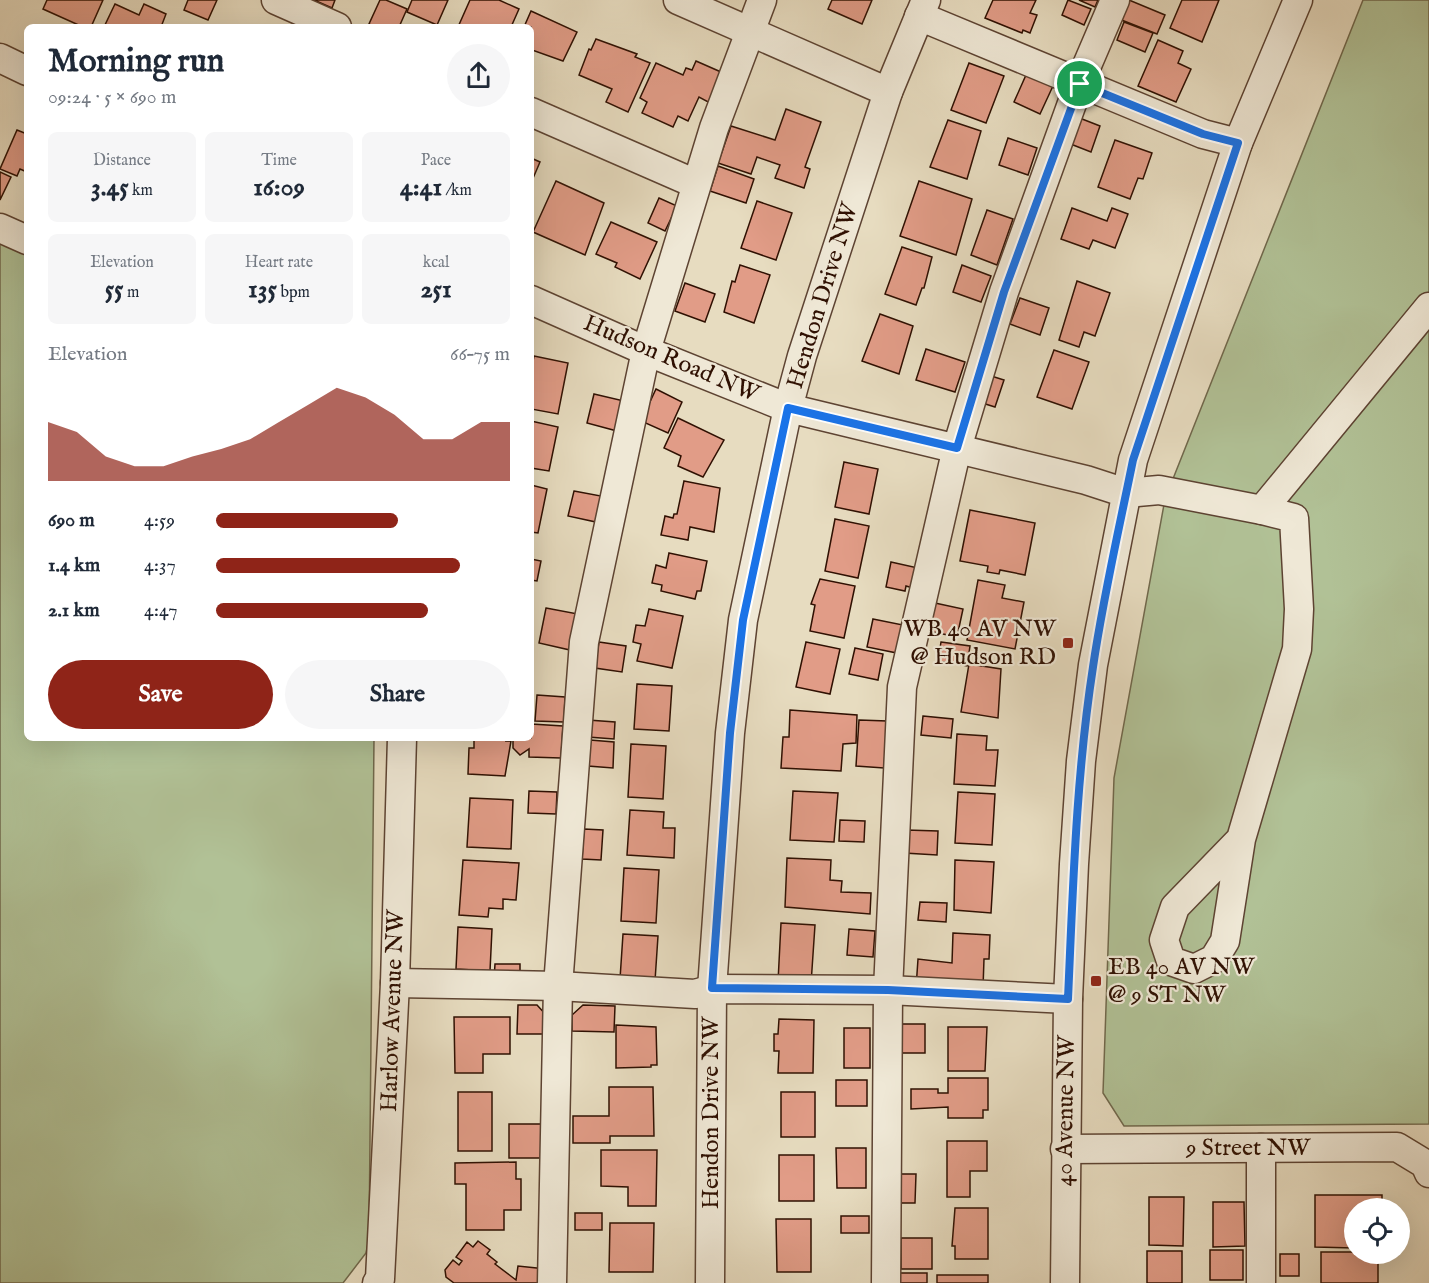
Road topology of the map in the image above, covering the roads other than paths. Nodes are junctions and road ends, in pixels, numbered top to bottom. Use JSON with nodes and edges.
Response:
{"nodes":[{"id":1,"x":276,"y":0,"type":"edge"},
{"id":2,"x":678,"y":0,"type":"edge"},
{"id":3,"x":762,"y":0,"type":"edge"},
{"id":4,"x":1115,"y":0,"type":"edge"},
{"id":5,"x":1298,"y":0,"type":"edge"},
{"id":6,"x":923,"y":8,"type":"edge"},
{"id":7,"x":331,"y":24,"type":"edge"},
{"id":8,"x":749,"y":32,"type":"junction"},
{"id":9,"x":0,"y":58,"type":"edge"},
{"id":10,"x":24,"y":70,"type":"edge"},
{"id":11,"x":1080,"y":84,"type":"junction"},
{"id":12,"x":888,"y":92,"type":"junction"},
{"id":13,"x":534,"y":113,"type":"edge"},
{"id":14,"x":1238,"y":143,"type":"junction"},
{"id":15,"x":696,"y":184,"type":"junction"},
{"id":16,"x":0,"y":228,"type":"edge"},
{"id":17,"x":24,"y":239,"type":"edge"},
{"id":18,"x":534,"y":301,"type":"edge"},
{"id":19,"x":1429,"y":307,"type":"edge"},
{"id":20,"x":646,"y":351,"type":"junction"},
{"id":21,"x":788,"y":408,"type":"junction"},
{"id":22,"x":957,"y":448,"type":"junction"},
{"id":23,"x":1126,"y":493,"type":"junction"},
{"id":24,"x":1262,"y":510,"type":"junction"},
{"id":25,"x":402,"y":741,"type":"edge"},
{"id":26,"x":1240,"y":839,"type":"dead end"},
{"id":27,"x":395,"y":983,"type":"junction"},
{"id":28,"x":558,"y":986,"type":"junction"},
{"id":29,"x":712,"y":988,"type":"junction"},
{"id":30,"x":888,"y":990,"type":"junction"},
{"id":31,"x":1068,"y":999,"type":"junction"},
{"id":32,"x":1261,"y":1148,"type":"junction"},
{"id":33,"x":1065,"y":1149,"type":"junction"},
{"id":34,"x":1427,"y":1168,"type":"edge"},
{"id":35,"x":381,"y":1282,"type":"edge"},
{"id":36,"x":552,"y":1283,"type":"edge"},
{"id":37,"x":710,"y":1283,"type":"edge"},
{"id":38,"x":886,"y":1283,"type":"edge"},
{"id":39,"x":1065,"y":1283,"type":"edge"},
{"id":40,"x":1261,"y":1283,"type":"edge"}],
"edges":[{"from":1,"to":7,"type":"street"},
{"from":2,"to":8,"type":"street"},
{"from":3,"to":8,"type":"street"},
{"from":4,"to":11,"type":"street"},
{"from":5,"to":14,"type":"street","name":"40 Avenue NW"},
{"from":6,"to":11,"type":"street"},
{"from":6,"to":12,"type":"street","name":"Hendon Drive NW"},
{"from":8,"to":12,"type":"street"},
{"from":8,"to":15,"type":"street"},
{"from":9,"to":10,"type":"street"},
{"from":11,"to":14,"type":"street"},
{"from":11,"to":22,"type":"street"},
{"from":12,"to":21,"type":"street","name":"Hendon Drive NW"},
{"from":13,"to":15,"type":"street"},
{"from":14,"to":23,"type":"street","name":"40 Avenue NW"},
{"from":15,"to":20,"type":"street"},
{"from":16,"to":17,"type":"street"},
{"from":18,"to":20,"type":"street","name":"Hudson Road NW"},
{"from":19,"to":24,"type":"street"},
{"from":20,"to":21,"type":"street","name":"Hudson Road NW"},
{"from":20,"to":28,"type":"street"},
{"from":21,"to":22,"type":"street","name":"Hudson Road NW"},
{"from":21,"to":29,"type":"street","name":"Hendon Drive NW"},
{"from":22,"to":23,"type":"street","name":"Hudson Road NW"},
{"from":22,"to":30,"type":"street"},
{"from":23,"to":24,"type":"street"},
{"from":23,"to":31,"type":"street","name":"40 Avenue NW"},
{"from":24,"to":26,"type":"street"},
{"from":25,"to":27,"type":"street","name":"Harlow Avenue NW"},
{"from":27,"to":28,"type":"street"},
{"from":27,"to":35,"type":"street","name":"Harlow Avenue NW"},
{"from":28,"to":29,"type":"street"},
{"from":28,"to":36,"type":"street"},
{"from":29,"to":30,"type":"street"},
{"from":29,"to":37,"type":"street","name":"Hendon Drive NW"},
{"from":30,"to":31,"type":"street"},
{"from":30,"to":38,"type":"street"},
{"from":31,"to":33,"type":"street","name":"40 Avenue NW"},
{"from":32,"to":33,"type":"street","name":"9 Street NW"},
{"from":32,"to":34,"type":"street","name":"9 Street NW"},
{"from":32,"to":40,"type":"street"},
{"from":33,"to":39,"type":"street","name":"40 Avenue NW"}]}
